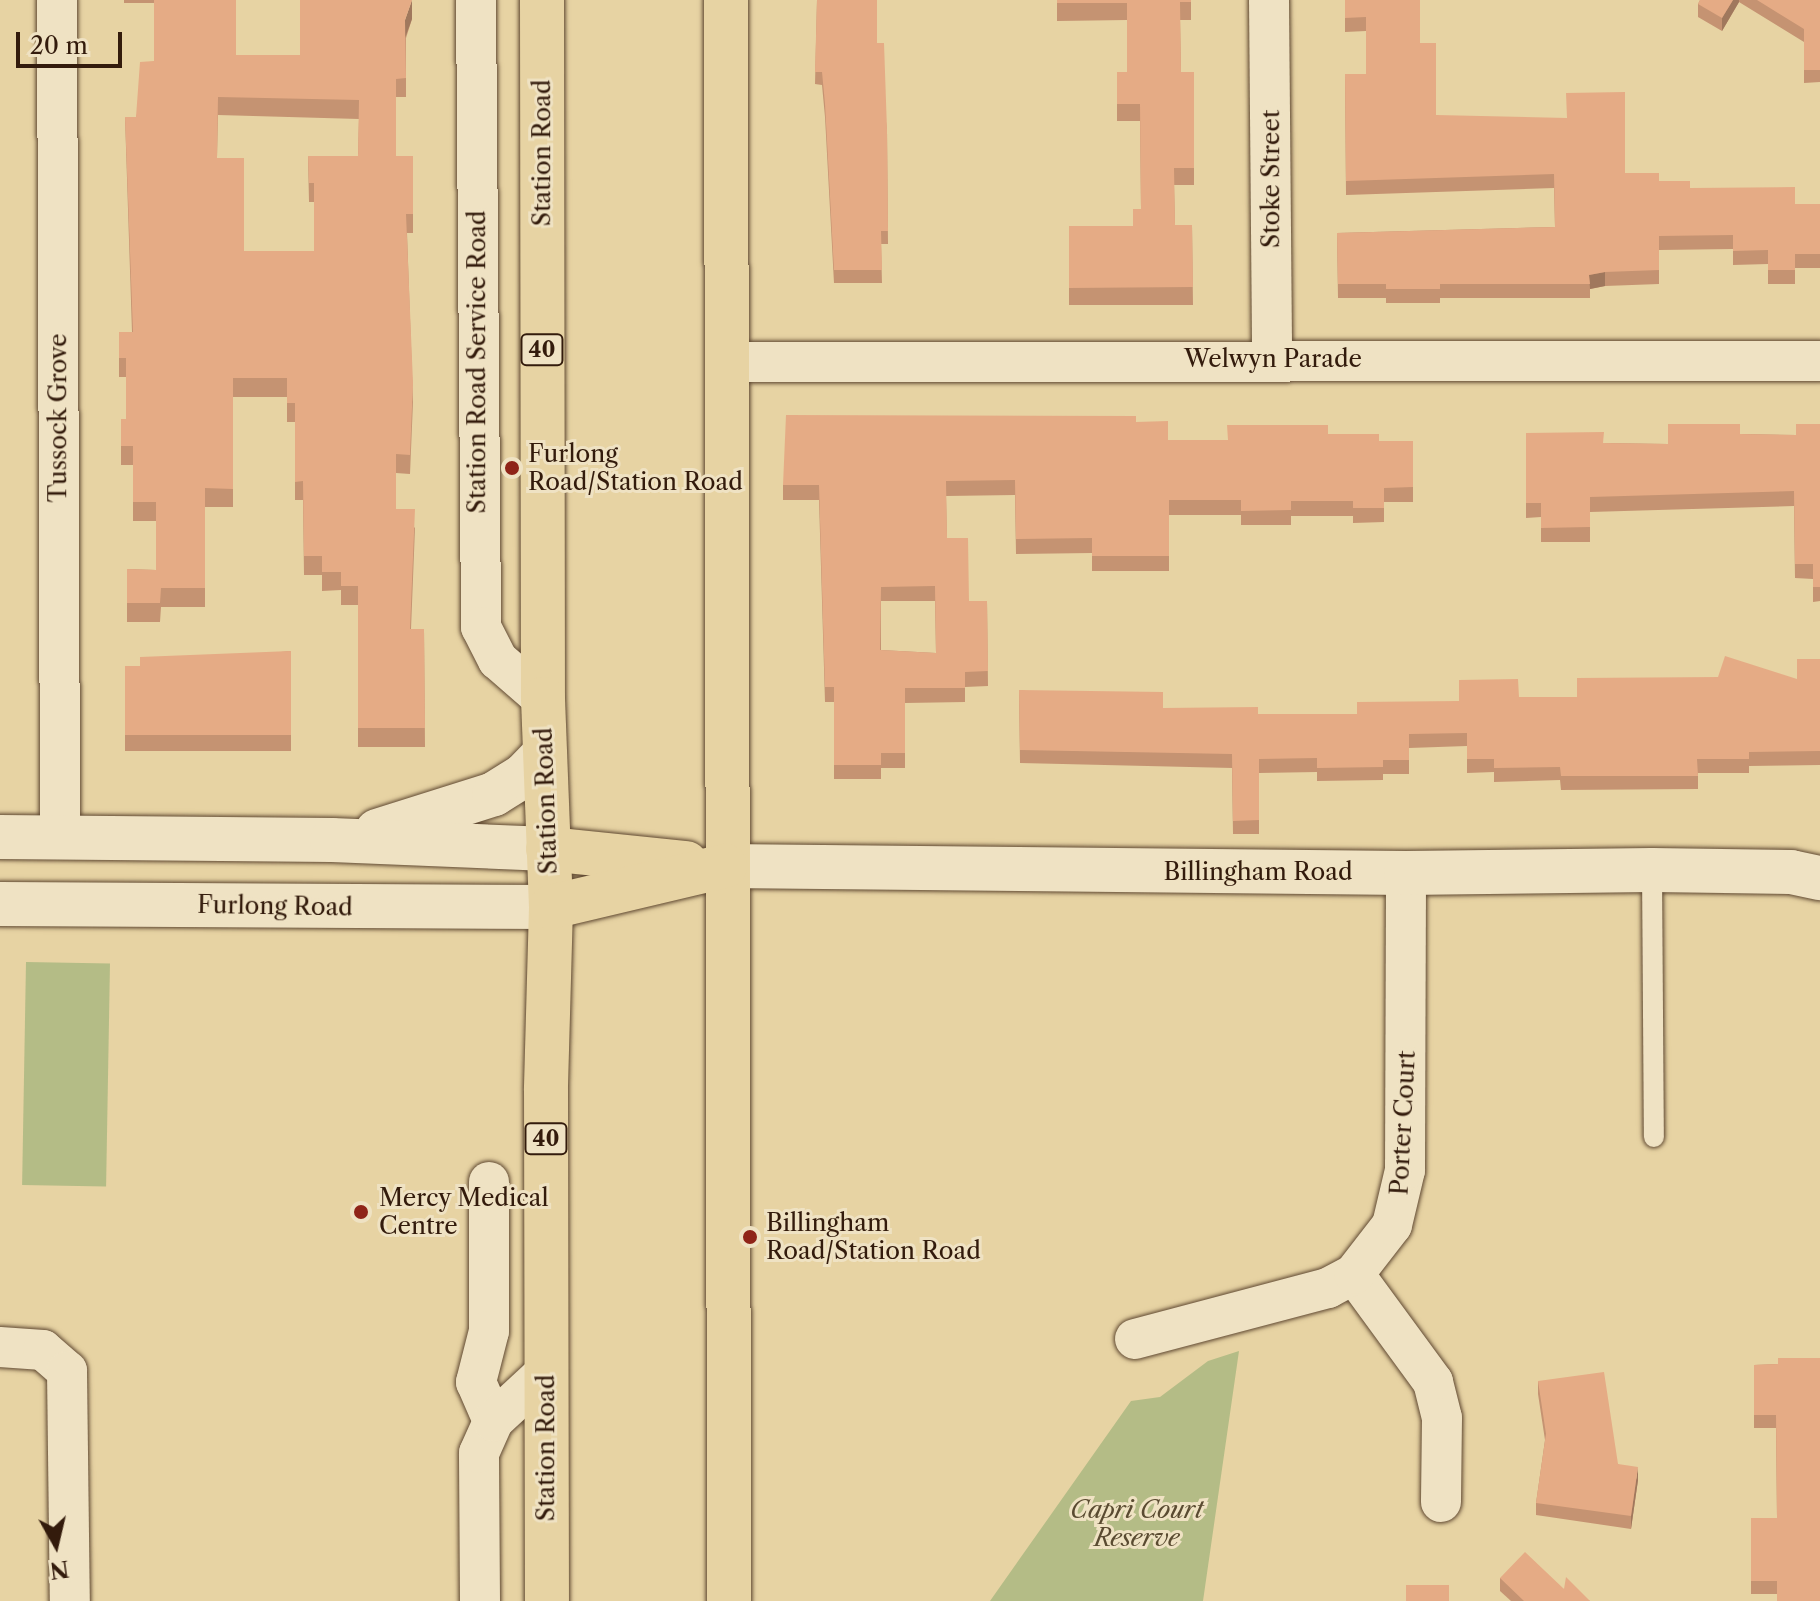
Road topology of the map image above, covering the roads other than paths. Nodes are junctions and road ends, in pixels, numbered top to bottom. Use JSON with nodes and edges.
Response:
{"nodes":[{"id":1,"x":57,"y":0,"type":"edge"},
{"id":2,"x":476,"y":0,"type":"edge"},
{"id":3,"x":542,"y":0,"type":"edge"},
{"id":4,"x":726,"y":0,"type":"edge"},
{"id":5,"x":1269,"y":0,"type":"edge"},
{"id":6,"x":1272,"y":359,"type":"junction"},
{"id":7,"x":1820,"y":361,"type":"edge"},
{"id":8,"x":726,"y":362,"type":"junction"},
{"id":9,"x":543,"y":699,"type":"junction"},
{"id":10,"x":544,"y":754,"type":"junction"},
{"id":11,"x":0,"y":837,"type":"edge"},
{"id":12,"x":60,"y":837,"type":"junction"},
{"id":13,"x":332,"y":840,"type":"junction"},
{"id":14,"x":548,"y":849,"type":"junction"},
{"id":15,"x":725,"y":866,"type":"junction"},
{"id":16,"x":1652,"y":870,"type":"junction"},
{"id":17,"x":1810,"y":871,"type":"edge"},
{"id":18,"x":1406,"y":873,"type":"junction"},
{"id":19,"x":0,"y":904,"type":"edge"},
{"id":20,"x":551,"y":907,"type":"junction"},
{"id":21,"x":1654,"y":1137,"type":"dead end"},
{"id":22,"x":489,"y":1182,"type":"dead end"},
{"id":23,"x":1354,"y":1274,"type":"junction"},
{"id":24,"x":1135,"y":1339,"type":"dead end"},
{"id":25,"x":0,"y":1347,"type":"edge"},
{"id":26,"x":546,"y":1372,"type":"junction"},
{"id":27,"x":493,"y":1421,"type":"junction"},
{"id":28,"x":1441,"y":1502,"type":"dead end"},
{"id":29,"x":70,"y":1601,"type":"edge"},
{"id":30,"x":480,"y":1601,"type":"edge"},
{"id":31,"x":547,"y":1601,"type":"edge"},
{"id":32,"x":729,"y":1601,"type":"edge"}],
"edges":[{"from":1,"to":12,"type":"street","name":"Tussock Grove"},
{"from":2,"to":9,"type":"street","name":"Station Road Service Road"},
{"from":3,"to":9,"type":"main road","name":"Station Road","number":"40"},
{"from":4,"to":8,"type":"main road"},
{"from":5,"to":6,"type":"street","name":"Stoke Street"},
{"from":6,"to":7,"type":"street","name":"Welwyn Parade"},
{"from":6,"to":8,"type":"street","name":"Welwyn Parade"},
{"from":8,"to":15,"type":"main road"},
{"from":9,"to":10,"type":"main road","name":"Station Road","number":"40"},
{"from":10,"to":13,"type":"main road"},
{"from":10,"to":14,"type":"main road","name":"Station Road","number":"40"},
{"from":11,"to":12,"type":"main road"},
{"from":12,"to":13,"type":"main road"},
{"from":13,"to":14,"type":"main road"},
{"from":14,"to":15,"type":"main road"},
{"from":14,"to":20,"type":"main road","name":"Station Road","number":"40"},
{"from":15,"to":18,"type":"main road","name":"Billingham Road"},
{"from":15,"to":20,"type":"main road"},
{"from":15,"to":32,"type":"main road"},
{"from":16,"to":17,"type":"main road","name":"Billingham Road"},
{"from":16,"to":18,"type":"main road","name":"Billingham Road"},
{"from":16,"to":21,"type":"lane"},
{"from":18,"to":23,"type":"street","name":"Porter Court"},
{"from":19,"to":20,"type":"main road","name":"Furlong Road"},
{"from":20,"to":26,"type":"main road","name":"Station Road","number":"40"},
{"from":22,"to":27,"type":"street"},
{"from":23,"to":24,"type":"street","name":"Porter Court"},
{"from":23,"to":28,"type":"street"},
{"from":25,"to":29,"type":"street"},
{"from":26,"to":27,"type":"street"},
{"from":26,"to":31,"type":"main road","name":"Station Road","number":"40"},
{"from":27,"to":30,"type":"street"}]}
